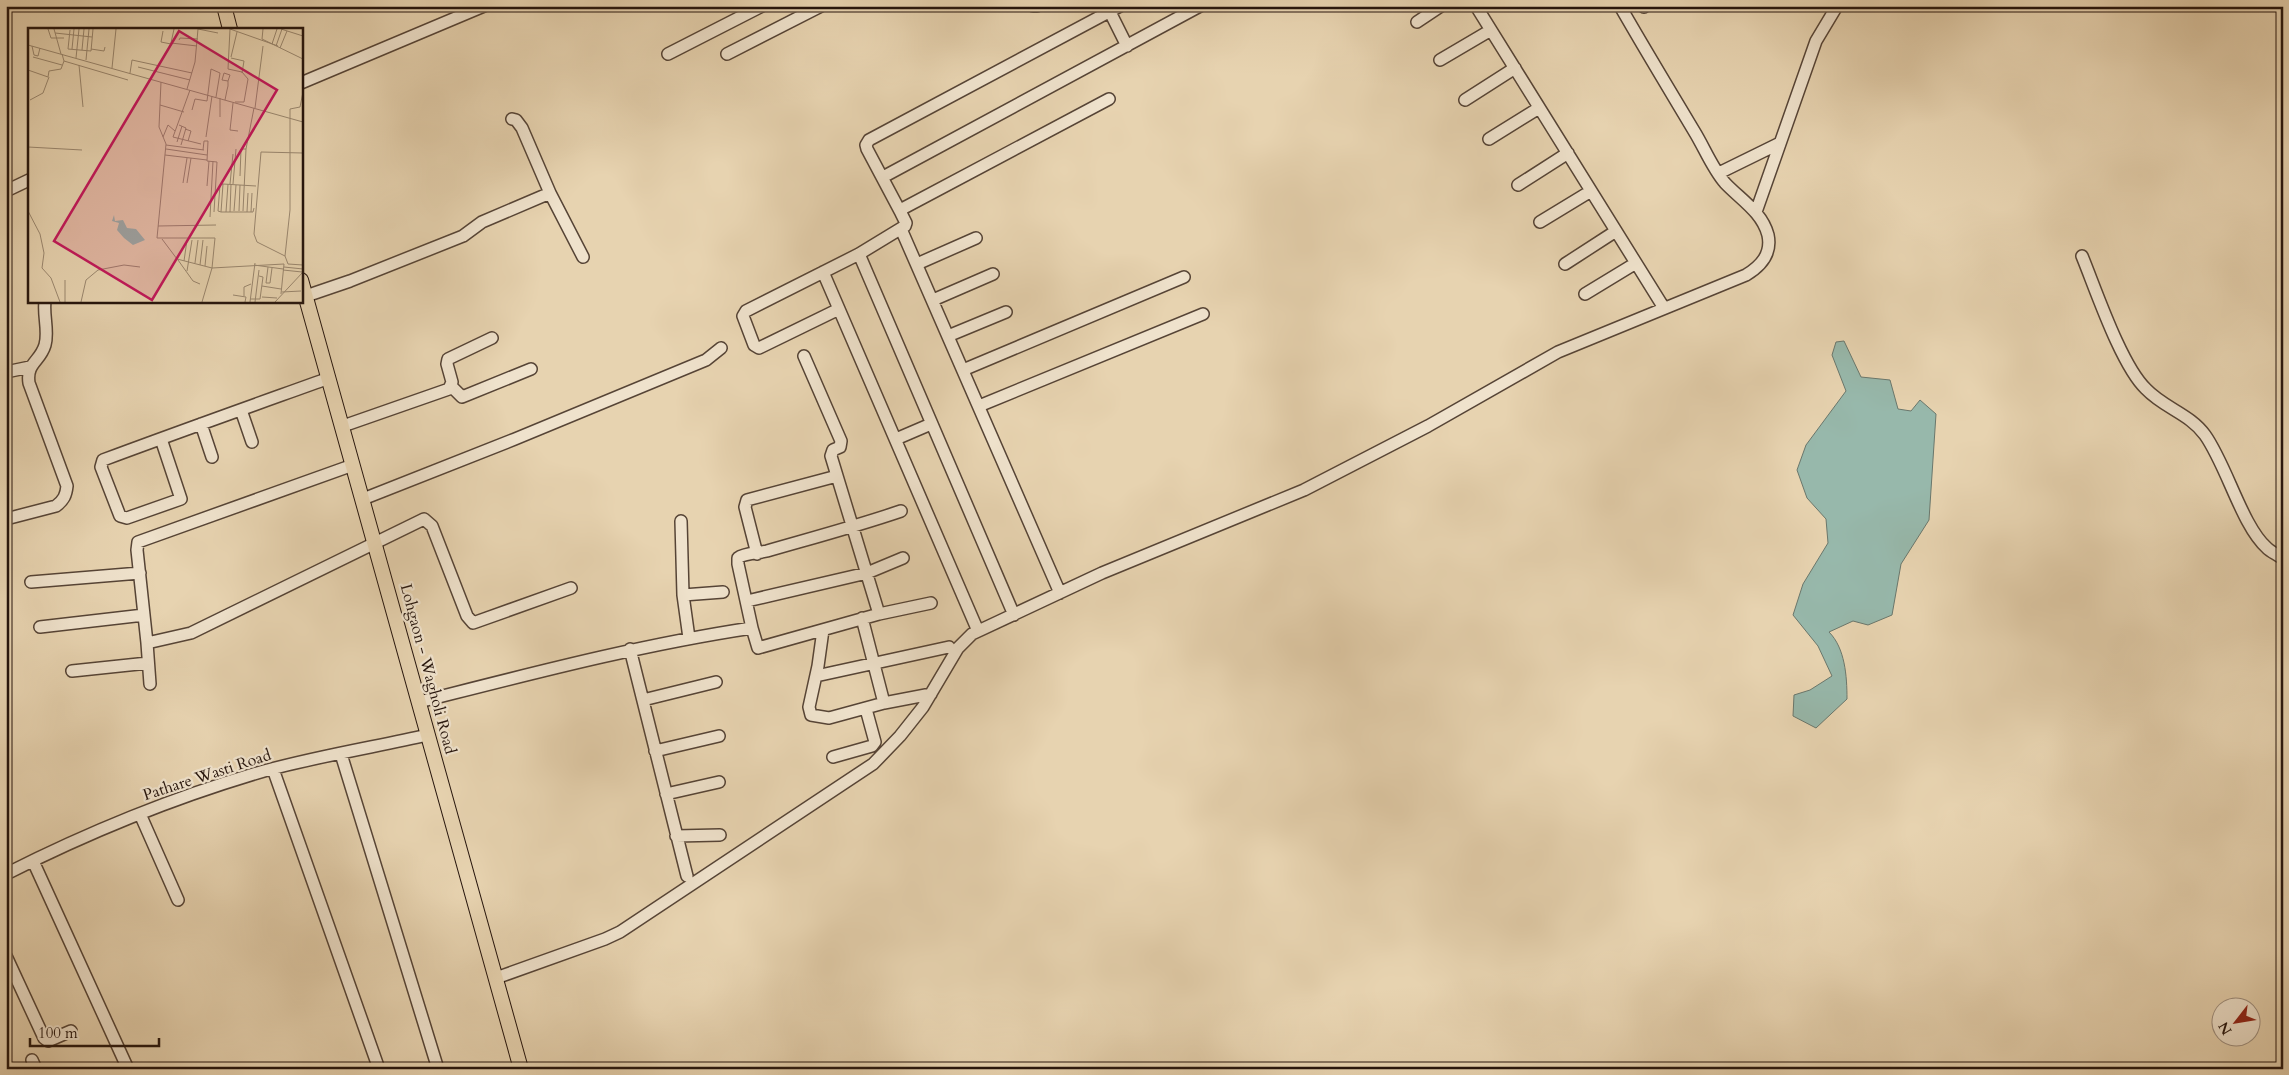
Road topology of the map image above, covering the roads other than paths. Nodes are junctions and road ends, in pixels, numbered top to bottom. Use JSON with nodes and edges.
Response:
{"nodes":[{"id":1,"x":224,"y":6,"type":"edge"},
{"id":2,"x":484,"y":6,"type":"edge"},
{"id":3,"x":762,"y":6,"type":"edge"},
{"id":4,"x":821,"y":6,"type":"edge"},
{"id":5,"x":1034,"y":6,"type":"edge"},
{"id":6,"x":1037,"y":6,"type":"edge"},
{"id":7,"x":1200,"y":6,"type":"edge"},
{"id":8,"x":1441,"y":6,"type":"edge"},
{"id":9,"x":1476,"y":6,"type":"edge"},
{"id":10,"x":1620,"y":6,"type":"edge"},
{"id":11,"x":1837,"y":6,"type":"edge"},
{"id":12,"x":1115,"y":9,"type":"edge"},
{"id":13,"x":1417,"y":22,"type":"dead end"},
{"id":14,"x":230,"y":28,"type":"edge"},
{"id":15,"x":1491,"y":30,"type":"junction"},
{"id":16,"x":1127,"y":46,"type":"junction"},
{"id":17,"x":668,"y":54,"type":"dead end"},
{"id":18,"x":726,"y":54,"type":"dead end"},
{"id":19,"x":1440,"y":60,"type":"dead end"},
{"id":20,"x":1515,"y":68,"type":"junction"},
{"id":21,"x":302,"y":83,"type":"edge"},
{"id":22,"x":1109,"y":100,"type":"dead end"},
{"id":23,"x":1464,"y":100,"type":"dead end"},
{"id":24,"x":1539,"y":108,"type":"junction"},
{"id":25,"x":512,"y":118,"type":"dead end"},
{"id":26,"x":1489,"y":139,"type":"dead end"},
{"id":27,"x":1778,"y":144,"type":"junction"},
{"id":28,"x":1568,"y":153,"type":"junction"},
{"id":29,"x":1719,"y":173,"type":"junction"},
{"id":30,"x":883,"y":177,"type":"junction"},
{"id":31,"x":28,"y":180,"type":"edge"},
{"id":32,"x":1518,"y":184,"type":"dead end"},
{"id":33,"x":6,"y":191,"type":"edge"},
{"id":34,"x":1591,"y":191,"type":"junction"},
{"id":35,"x":550,"y":192,"type":"junction"},
{"id":36,"x":900,"y":210,"type":"junction"},
{"id":37,"x":1756,"y":212,"type":"junction"},
{"id":38,"x":1540,"y":222,"type":"dead end"},
{"id":39,"x":902,"y":229,"type":"junction"},
{"id":40,"x":1616,"y":231,"type":"junction"},
{"id":41,"x":976,"y":238,"type":"dead end"},
{"id":42,"x":858,"y":254,"type":"junction"},
{"id":43,"x":2082,"y":256,"type":"dead end"},
{"id":44,"x":583,"y":257,"type":"dead end"},
{"id":45,"x":1636,"y":263,"type":"junction"},
{"id":46,"x":917,"y":264,"type":"junction"},
{"id":47,"x":1565,"y":264,"type":"dead end"},
{"id":48,"x":823,"y":272,"type":"junction"},
{"id":49,"x":993,"y":274,"type":"dead end"},
{"id":50,"x":1184,"y":277,"type":"dead end"},
{"id":51,"x":303,"y":286,"type":"edge"},
{"id":52,"x":1585,"y":294,"type":"dead end"},
{"id":53,"x":933,"y":300,"type":"junction"},
{"id":54,"x":45,"y":302,"type":"edge"},
{"id":55,"x":1664,"y":308,"type":"junction"},
{"id":56,"x":839,"y":309,"type":"junction"},
{"id":57,"x":1006,"y":312,"type":"dead end"},
{"id":58,"x":1203,"y":314,"type":"dead end"},
{"id":59,"x":948,"y":336,"type":"junction"},
{"id":60,"x":492,"y":338,"type":"dead end"},
{"id":61,"x":721,"y":348,"type":"dead end"},
{"id":62,"x":804,"y":356,"type":"dead end"},
{"id":63,"x":30,"y":367,"type":"junction"},
{"id":64,"x":531,"y":369,"type":"dead end"},
{"id":65,"x":963,"y":370,"type":"junction"},
{"id":66,"x":6,"y":372,"type":"edge"},
{"id":67,"x":329,"y":378,"type":"junction"},
{"id":68,"x":451,"y":386,"type":"junction"},
{"id":69,"x":979,"y":406,"type":"junction"},
{"id":70,"x":241,"y":410,"type":"junction"},
{"id":71,"x":201,"y":424,"type":"junction"},
{"id":72,"x":931,"y":424,"type":"junction"},
{"id":73,"x":343,"y":426,"type":"junction"},
{"id":74,"x":161,"y":439,"type":"junction"},
{"id":75,"x":896,"y":439,"type":"junction"},
{"id":76,"x":252,"y":442,"type":"dead end"},
{"id":77,"x":212,"y":457,"type":"dead end"},
{"id":78,"x":353,"y":465,"type":"junction"},
{"id":79,"x":837,"y":476,"type":"junction"},
{"id":80,"x":363,"y":499,"type":"junction"},
{"id":81,"x":901,"y":511,"type":"dead end"},
{"id":82,"x":6,"y":519,"type":"edge"},
{"id":83,"x":681,"y":521,"type":"dead end"},
{"id":84,"x":853,"y":527,"type":"junction"},
{"id":85,"x":376,"y":544,"type":"junction"},
{"id":86,"x":758,"y":554,"type":"junction"},
{"id":87,"x":903,"y":558,"type":"dead end"},
{"id":88,"x":2283,"y":558,"type":"edge"},
{"id":89,"x":140,"y":573,"type":"junction"},
{"id":90,"x":867,"y":573,"type":"junction"},
{"id":91,"x":31,"y":582,"type":"dead end"},
{"id":92,"x":572,"y":588,"type":"dead end"},
{"id":93,"x":723,"y":592,"type":"dead end"},
{"id":94,"x":1060,"y":593,"type":"junction"},
{"id":95,"x":683,"y":595,"type":"junction"},
{"id":96,"x":747,"y":601,"type":"junction"},
{"id":97,"x":931,"y":603,"type":"dead end"},
{"id":98,"x":879,"y":614,"type":"junction"},
{"id":99,"x":144,"y":615,"type":"junction"},
{"id":100,"x":1014,"y":615,"type":"junction"},
{"id":101,"x":862,"y":618,"type":"junction"},
{"id":102,"x":40,"y":627,"type":"dead end"},
{"id":103,"x":752,"y":628,"type":"junction"},
{"id":104,"x":823,"y":630,"type":"junction"},
{"id":105,"x":978,"y":631,"type":"junction"},
{"id":106,"x":689,"y":638,"type":"junction"},
{"id":107,"x":147,"y":643,"type":"junction"},
{"id":108,"x":949,"y":647,"type":"dead end"},
{"id":109,"x":630,"y":649,"type":"junction"},
{"id":110,"x":148,"y":663,"type":"junction"},
{"id":111,"x":873,"y":664,"type":"junction"},
{"id":112,"x":72,"y":671,"type":"dead end"},
{"id":113,"x":816,"y":676,"type":"junction"},
{"id":114,"x":716,"y":682,"type":"dead end"},
{"id":115,"x":150,"y":684,"type":"dead end"},
{"id":116,"x":931,"y":694,"type":"junction"},
{"id":117,"x":643,"y":700,"type":"junction"},
{"id":118,"x":419,"y":702,"type":"junction"},
{"id":119,"x":884,"y":703,"type":"junction"},
{"id":120,"x":866,"y":709,"type":"junction"},
{"id":121,"x":428,"y":735,"type":"junction"},
{"id":122,"x":719,"y":736,"type":"dead end"},
{"id":123,"x":655,"y":751,"type":"junction"},
{"id":124,"x":341,"y":754,"type":"junction"},
{"id":125,"x":833,"y":757,"type":"dead end"},
{"id":126,"x":273,"y":769,"type":"junction"},
{"id":127,"x":719,"y":782,"type":"dead end"},
{"id":128,"x":666,"y":794,"type":"junction"},
{"id":129,"x":140,"y":814,"type":"junction"},
{"id":130,"x":720,"y":835,"type":"dead end"},
{"id":131,"x":676,"y":836,"type":"junction"},
{"id":132,"x":33,"y":861,"type":"junction"},
{"id":133,"x":6,"y":874,"type":"edge"},
{"id":134,"x":687,"y":876,"type":"dead end"},
{"id":135,"x":178,"y":900,"type":"dead end"},
{"id":136,"x":6,"y":956,"type":"edge"},
{"id":137,"x":496,"y":978,"type":"junction"},
{"id":138,"x":71,"y":1031,"type":"dead end"},
{"id":139,"x":128,"y":1069,"type":"edge"},
{"id":140,"x":379,"y":1069,"type":"edge"},
{"id":141,"x":438,"y":1069,"type":"edge"},
{"id":142,"x":521,"y":1069,"type":"edge"}],
"edges":[{"from":1,"to":14,"type":"main road"},
{"from":2,"to":21,"type":"street"},
{"from":3,"to":17,"type":"street"},
{"from":4,"to":18,"type":"street"},
{"from":5,"to":6,"type":"street"},
{"from":7,"to":16,"type":"street"},
{"from":8,"to":13,"type":"street"},
{"from":9,"to":15,"type":"street"},
{"from":10,"to":29,"type":"street"},
{"from":11,"to":27,"type":"street"},
{"from":12,"to":16,"type":"street"},
{"from":12,"to":30,"type":"street"},
{"from":15,"to":19,"type":"street"},
{"from":15,"to":20,"type":"street"},
{"from":16,"to":30,"type":"street"},
{"from":20,"to":23,"type":"street"},
{"from":20,"to":24,"type":"street"},
{"from":22,"to":36,"type":"street"},
{"from":24,"to":26,"type":"street"},
{"from":24,"to":28,"type":"street"},
{"from":25,"to":35,"type":"street"},
{"from":27,"to":29,"type":"street"},
{"from":27,"to":37,"type":"street"},
{"from":28,"to":32,"type":"street"},
{"from":28,"to":34,"type":"street"},
{"from":29,"to":37,"type":"street"},
{"from":30,"to":36,"type":"street"},
{"from":31,"to":33,"type":"street"},
{"from":34,"to":38,"type":"street"},
{"from":34,"to":40,"type":"street"},
{"from":35,"to":44,"type":"street"},
{"from":35,"to":51,"type":"street"},
{"from":36,"to":39,"type":"street"},
{"from":37,"to":55,"type":"street"},
{"from":39,"to":42,"type":"street"},
{"from":39,"to":46,"type":"street"},
{"from":40,"to":45,"type":"street"},
{"from":40,"to":47,"type":"street"},
{"from":41,"to":46,"type":"street"},
{"from":42,"to":48,"type":"street"},
{"from":42,"to":72,"type":"street"},
{"from":43,"to":88,"type":"street"},
{"from":45,"to":52,"type":"street"},
{"from":45,"to":55,"type":"street"},
{"from":46,"to":53,"type":"street"},
{"from":48,"to":56,"type":"street"},
{"from":48,"to":56,"type":"street"},
{"from":49,"to":53,"type":"street"},
{"from":50,"to":65,"type":"street"},
{"from":51,"to":67,"type":"main road","name":"Lohgaon - Wagholi Road"},
{"from":53,"to":59,"type":"street"},
{"from":54,"to":63,"type":"street"},
{"from":55,"to":94,"type":"street"},
{"from":56,"to":75,"type":"street"},
{"from":57,"to":59,"type":"street"},
{"from":58,"to":69,"type":"street"},
{"from":59,"to":65,"type":"street"},
{"from":60,"to":68,"type":"street"},
{"from":61,"to":80,"type":"street"},
{"from":62,"to":79,"type":"street"},
{"from":63,"to":66,"type":"street"},
{"from":63,"to":82,"type":"street"},
{"from":64,"to":68,"type":"street"},
{"from":65,"to":69,"type":"street"},
{"from":67,"to":70,"type":"street"},
{"from":67,"to":73,"type":"main road","name":"Lohgaon - Wagholi Road"},
{"from":68,"to":73,"type":"street"},
{"from":69,"to":94,"type":"street"},
{"from":70,"to":71,"type":"street"},
{"from":70,"to":76,"type":"street"},
{"from":71,"to":74,"type":"street"},
{"from":71,"to":77,"type":"street"},
{"from":72,"to":75,"type":"street"},
{"from":72,"to":100,"type":"street"},
{"from":73,"to":78,"type":"main road","name":"Lohgaon - Wagholi Road"},
{"from":74,"to":74,"type":"street"},
{"from":75,"to":105,"type":"street"},
{"from":78,"to":80,"type":"main road","name":"Lohgaon - Wagholi Road"},
{"from":78,"to":89,"type":"street"},
{"from":79,"to":84,"type":"street"},
{"from":79,"to":86,"type":"street"},
{"from":80,"to":85,"type":"main road","name":"Lohgaon - Wagholi Road"},
{"from":81,"to":84,"type":"street"},
{"from":83,"to":95,"type":"street"},
{"from":84,"to":86,"type":"street"},
{"from":84,"to":90,"type":"street"},
{"from":85,"to":92,"type":"street"},
{"from":85,"to":107,"type":"street"},
{"from":85,"to":118,"type":"main road","name":"Lohgaon - Wagholi Road"},
{"from":86,"to":96,"type":"street"},
{"from":87,"to":90,"type":"street"},
{"from":89,"to":91,"type":"street"},
{"from":89,"to":99,"type":"street"},
{"from":90,"to":96,"type":"street"},
{"from":90,"to":98,"type":"street"},
{"from":93,"to":95,"type":"street"},
{"from":94,"to":100,"type":"street"},
{"from":95,"to":106,"type":"street"},
{"from":96,"to":103,"type":"street"},
{"from":97,"to":98,"type":"street"},
{"from":98,"to":101,"type":"street"},
{"from":99,"to":102,"type":"street"},
{"from":99,"to":107,"type":"street"},
{"from":100,"to":105,"type":"street"},
{"from":101,"to":104,"type":"street"},
{"from":101,"to":111,"type":"street"},
{"from":103,"to":104,"type":"street"},
{"from":103,"to":106,"type":"street"},
{"from":104,"to":113,"type":"street"},
{"from":105,"to":116,"type":"street"},
{"from":106,"to":109,"type":"street"},
{"from":107,"to":110,"type":"street"},
{"from":108,"to":111,"type":"street"},
{"from":109,"to":117,"type":"street"},
{"from":109,"to":118,"type":"street"},
{"from":110,"to":112,"type":"street"},
{"from":110,"to":115,"type":"street"},
{"from":111,"to":113,"type":"street"},
{"from":111,"to":119,"type":"street"},
{"from":113,"to":120,"type":"street"},
{"from":114,"to":117,"type":"street"},
{"from":116,"to":119,"type":"street"},
{"from":116,"to":137,"type":"street"},
{"from":117,"to":123,"type":"street"},
{"from":118,"to":121,"type":"main road","name":"Lohgaon - Wagholi Road"},
{"from":119,"to":120,"type":"street"},
{"from":120,"to":125,"type":"street"},
{"from":121,"to":124,"type":"street","name":"Pathare Wasti Road"},
{"from":121,"to":137,"type":"main road","name":"Lohgaon - Wagholi Road"},
{"from":122,"to":123,"type":"street"},
{"from":123,"to":128,"type":"street"},
{"from":124,"to":126,"type":"street","name":"Pathare Wasti Road"},
{"from":124,"to":141,"type":"street"},
{"from":126,"to":129,"type":"street","name":"Pathare Wasti Road"},
{"from":126,"to":140,"type":"street"},
{"from":127,"to":128,"type":"street"},
{"from":128,"to":131,"type":"street"},
{"from":129,"to":132,"type":"street","name":"Pathare Wasti Road"},
{"from":129,"to":135,"type":"street"},
{"from":130,"to":131,"type":"street"},
{"from":131,"to":134,"type":"street"},
{"from":132,"to":133,"type":"street","name":"Pathare Wasti Road"},
{"from":132,"to":139,"type":"street"},
{"from":136,"to":138,"type":"street"},
{"from":137,"to":142,"type":"main road","name":"Lohgaon - Wagholi Road"}]}
